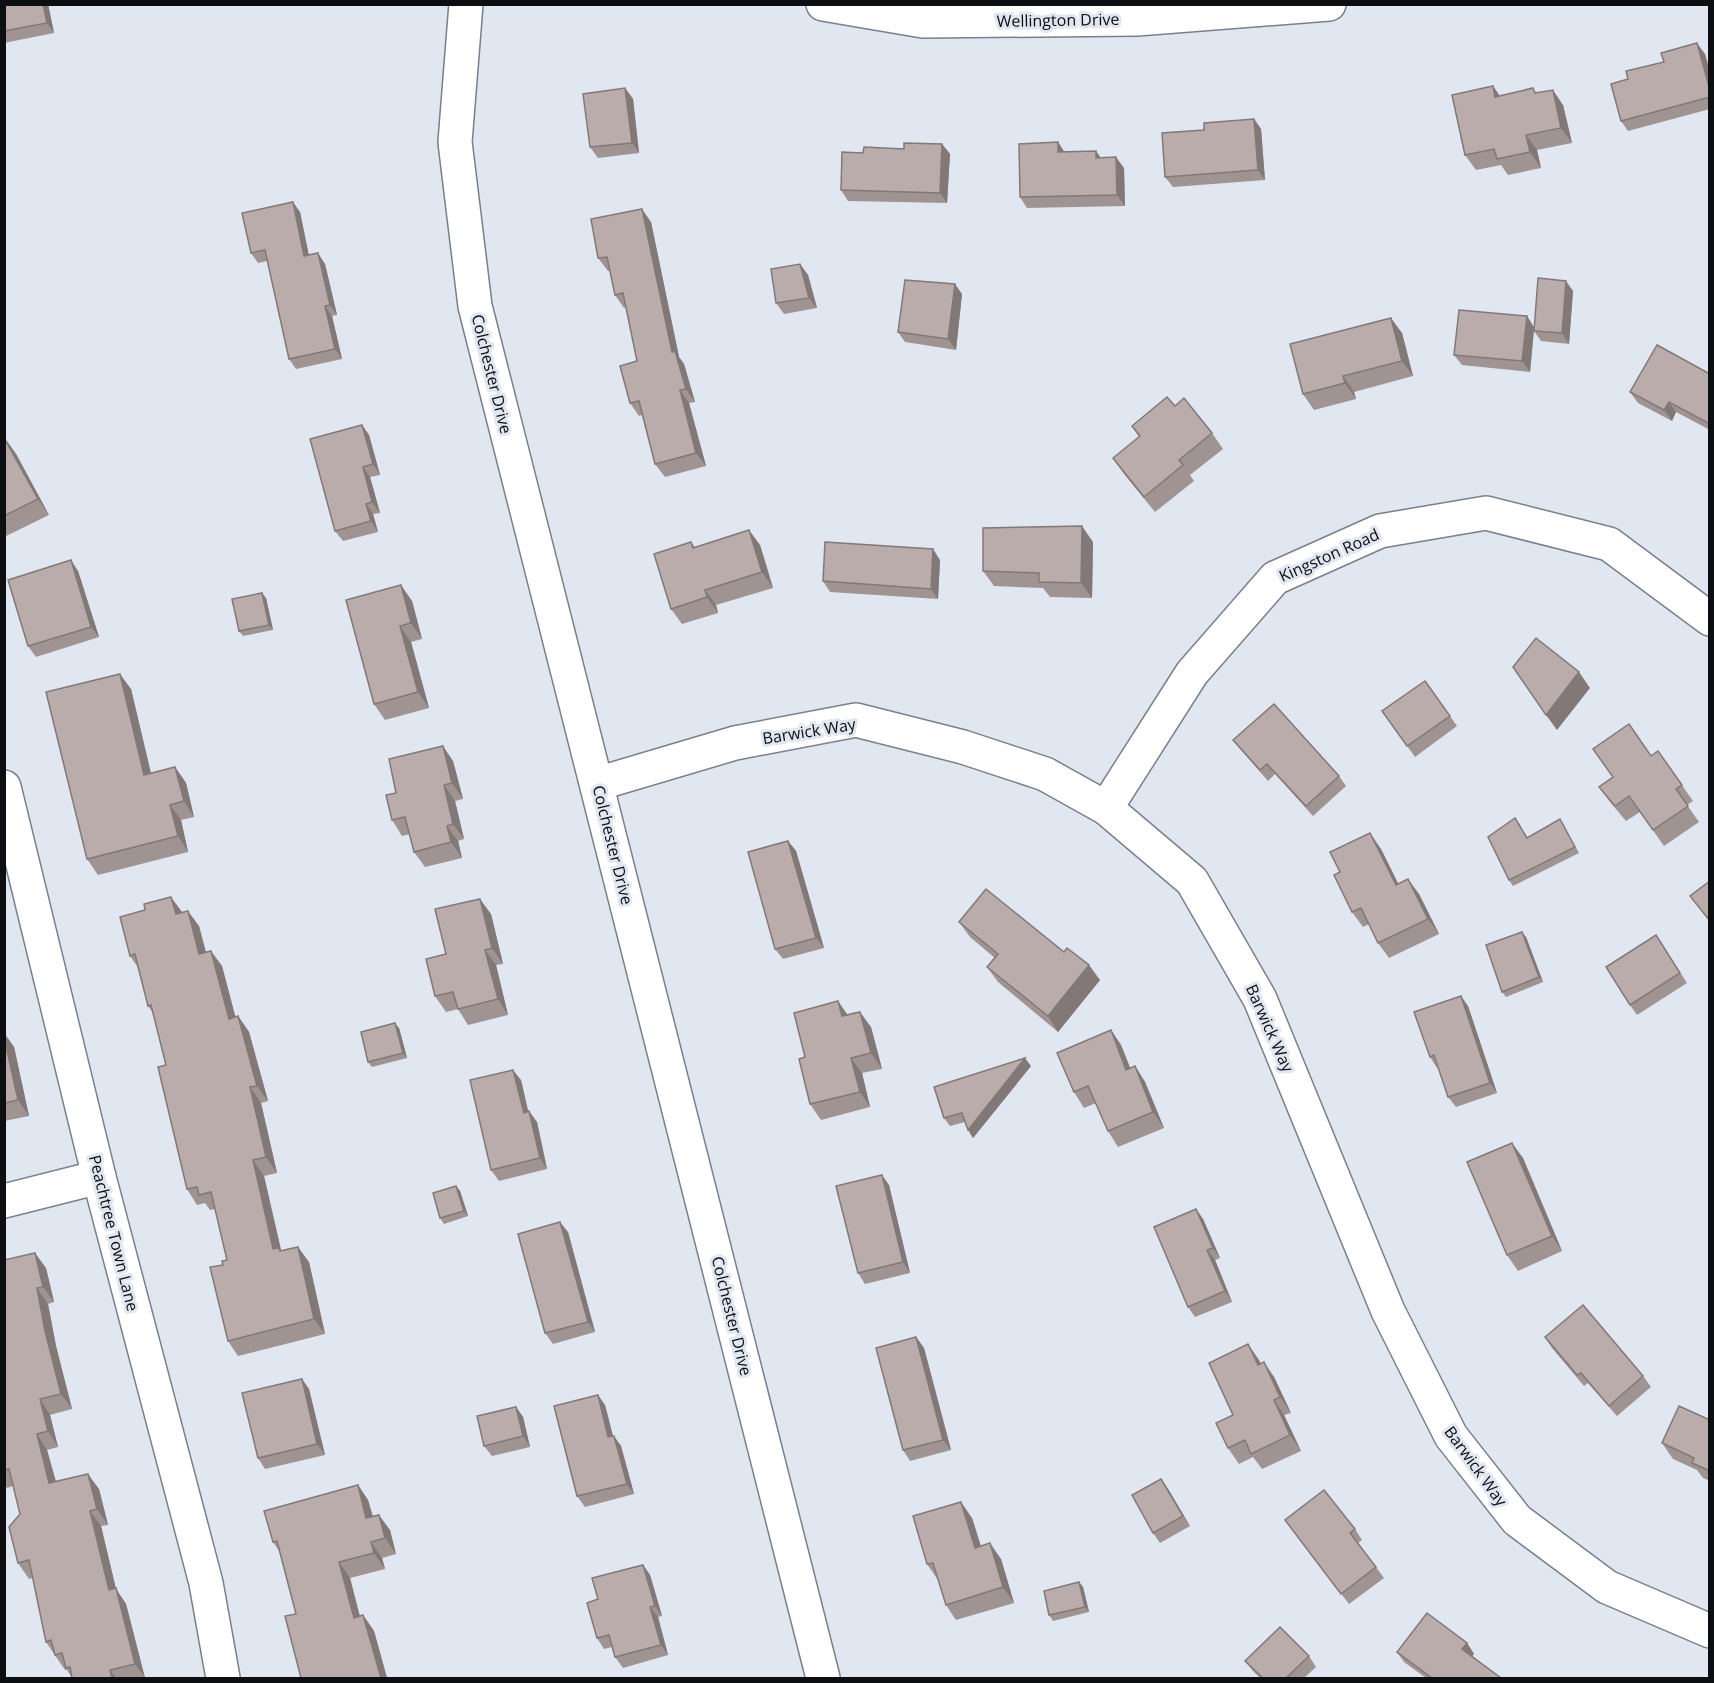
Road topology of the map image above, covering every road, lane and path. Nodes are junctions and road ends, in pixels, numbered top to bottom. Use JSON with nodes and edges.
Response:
{"nodes":[{"id":1,"x":466,"y":4,"type":"edge"},
{"id":2,"x":823,"y":4,"type":"edge"},
{"id":3,"x":1329,"y":4,"type":"edge"},
{"id":4,"x":1710,"y":620,"type":"edge"},
{"id":5,"x":597,"y":783,"type":"junction"},
{"id":6,"x":4,"y":787,"type":"edge"},
{"id":7,"x":1106,"y":808,"type":"junction"},
{"id":8,"x":99,"y":1177,"type":"junction"},
{"id":9,"x":4,"y":1201,"type":"edge"},
{"id":10,"x":1710,"y":1630,"type":"edge"},
{"id":11,"x":223,"y":1678,"type":"edge"},
{"id":12,"x":823,"y":1678,"type":"edge"}],
"edges":[{"from":1,"to":5,"type":"street","name":"Colchester Drive"},
{"from":2,"to":3,"type":"street","name":"Wellington Drive"},
{"from":4,"to":7,"type":"street","name":"Kingston Road"},
{"from":5,"to":7,"type":"street","name":"Barwick Way"},
{"from":5,"to":12,"type":"street","name":"Colchester Drive"},
{"from":6,"to":8,"type":"street","name":"Peachtree Town Lane"},
{"from":7,"to":10,"type":"street","name":"Barwick Way"},
{"from":8,"to":9,"type":"street"},
{"from":8,"to":11,"type":"street","name":"Peachtree Town Lane"}]}
